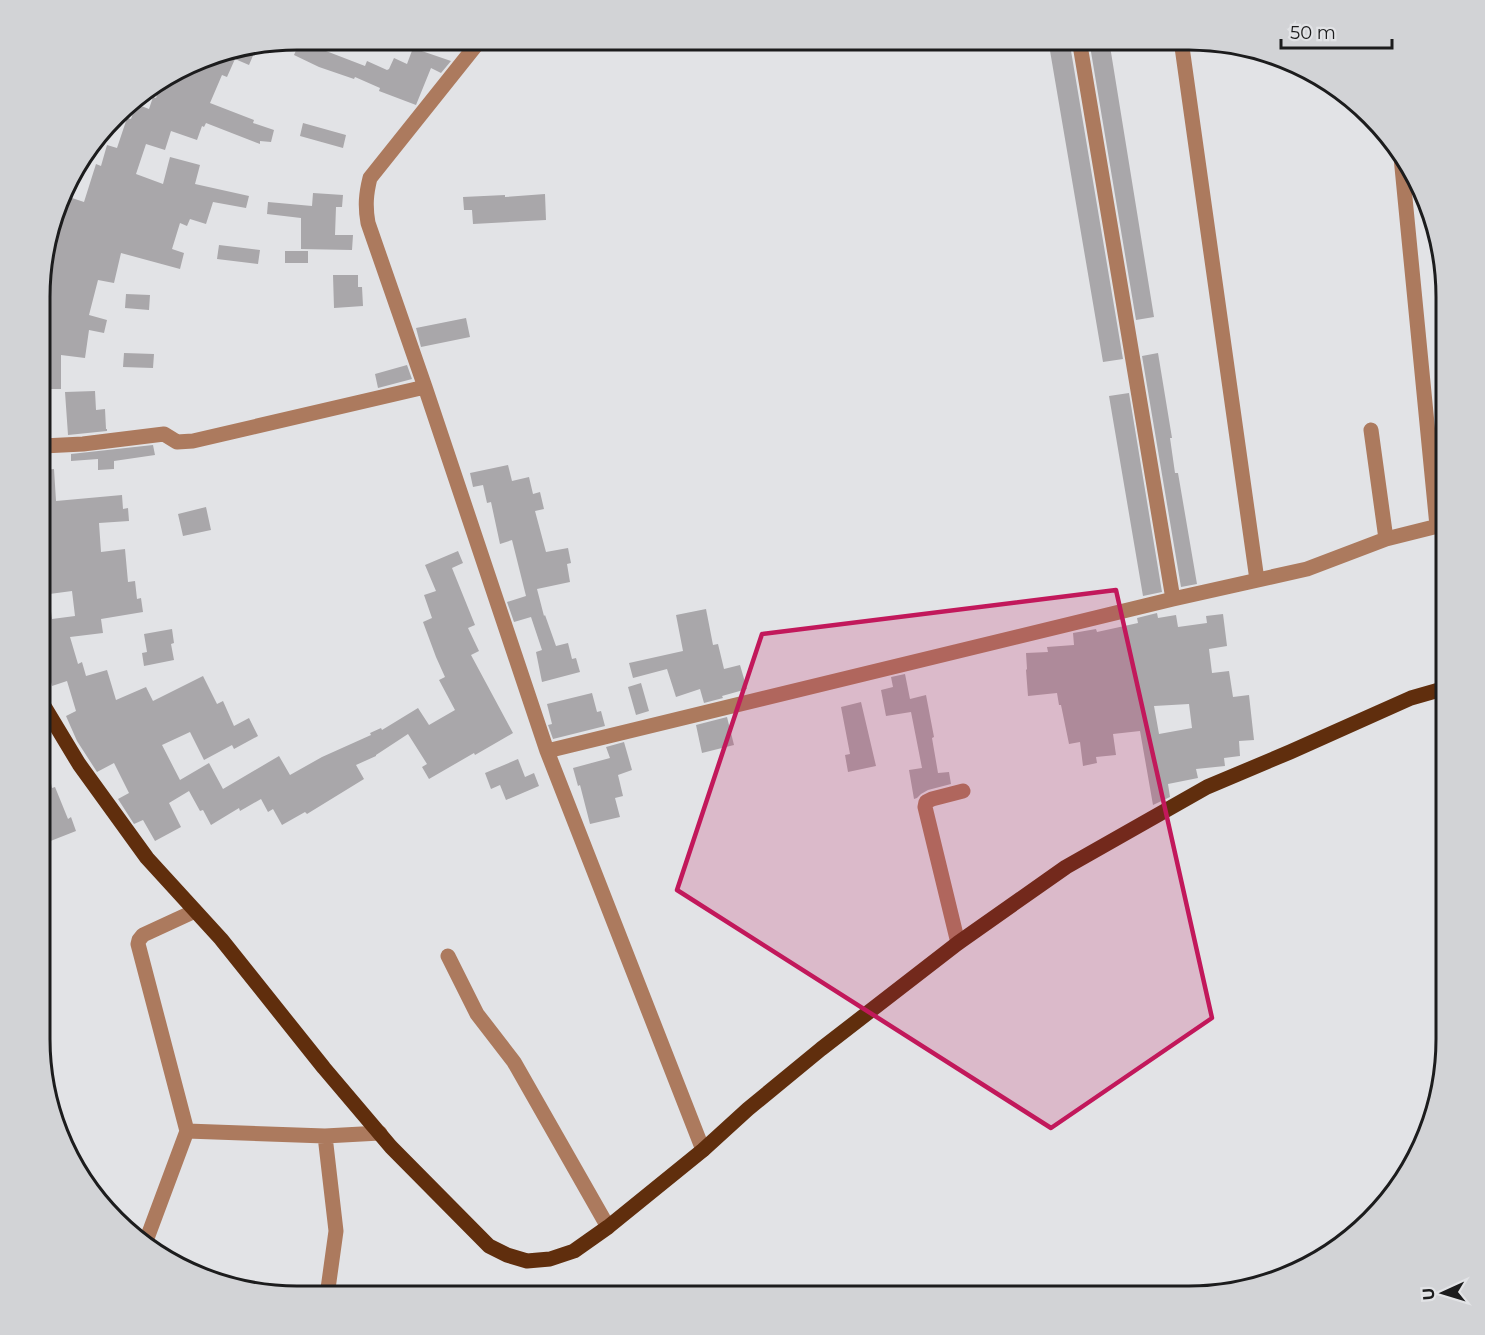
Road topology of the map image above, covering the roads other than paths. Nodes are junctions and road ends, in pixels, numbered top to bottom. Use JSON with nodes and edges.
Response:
{"nodes":[{"id":1,"x":472,"y":50,"type":"edge"},
{"id":2,"x":1081,"y":50,"type":"edge"},
{"id":3,"x":1182,"y":50,"type":"edge"},
{"id":4,"x":1403,"y":175,"type":"edge"},
{"id":5,"x":425,"y":387,"type":"junction"},
{"id":6,"x":1371,"y":430,"type":"dead end"},
{"id":7,"x":50,"y":446,"type":"edge"},
{"id":8,"x":1436,"y":479,"type":"edge"},
{"id":9,"x":1436,"y":526,"type":"edge"},
{"id":10,"x":1386,"y":539,"type":"junction"},
{"id":11,"x":1257,"y":580,"type":"junction"},
{"id":12,"x":1173,"y":599,"type":"junction"},
{"id":13,"x":1436,"y":691,"type":"edge"},
{"id":14,"x":50,"y":716,"type":"edge"},
{"id":15,"x":548,"y":752,"type":"junction"},
{"id":16,"x":963,"y":791,"type":"dead end"},
{"id":17,"x":195,"y":911,"type":"junction"},
{"id":18,"x":958,"y":943,"type":"junction"},
{"id":19,"x":447,"y":956,"type":"dead end"},
{"id":20,"x":187,"y":1131,"type":"junction"},
{"id":21,"x":380,"y":1133,"type":"junction"},
{"id":22,"x":325,"y":1136,"type":"junction"},
{"id":23,"x":703,"y":1150,"type":"junction"},
{"id":24,"x":608,"y":1227,"type":"junction"},
{"id":25,"x":148,"y":1236,"type":"edge"},
{"id":26,"x":328,"y":1286,"type":"edge"}],
"edges":[{"from":1,"to":5,"type":"street"},
{"from":2,"to":12,"type":"street"},
{"from":3,"to":11,"type":"street"},
{"from":4,"to":8,"type":"street"},
{"from":5,"to":7,"type":"street"},
{"from":5,"to":15,"type":"street"},
{"from":6,"to":10,"type":"street"},
{"from":9,"to":10,"type":"street"},
{"from":10,"to":11,"type":"street"},
{"from":11,"to":12,"type":"street"},
{"from":12,"to":15,"type":"street"},
{"from":13,"to":18,"type":"main road"},
{"from":14,"to":17,"type":"main road"},
{"from":15,"to":23,"type":"street"},
{"from":16,"to":18,"type":"street"},
{"from":17,"to":20,"type":"street"},
{"from":17,"to":21,"type":"main road"},
{"from":18,"to":23,"type":"main road"},
{"from":19,"to":24,"type":"street"},
{"from":20,"to":22,"type":"street"},
{"from":20,"to":25,"type":"street"},
{"from":21,"to":22,"type":"street"},
{"from":21,"to":24,"type":"main road"},
{"from":22,"to":26,"type":"street"},
{"from":23,"to":24,"type":"main road"}]}
